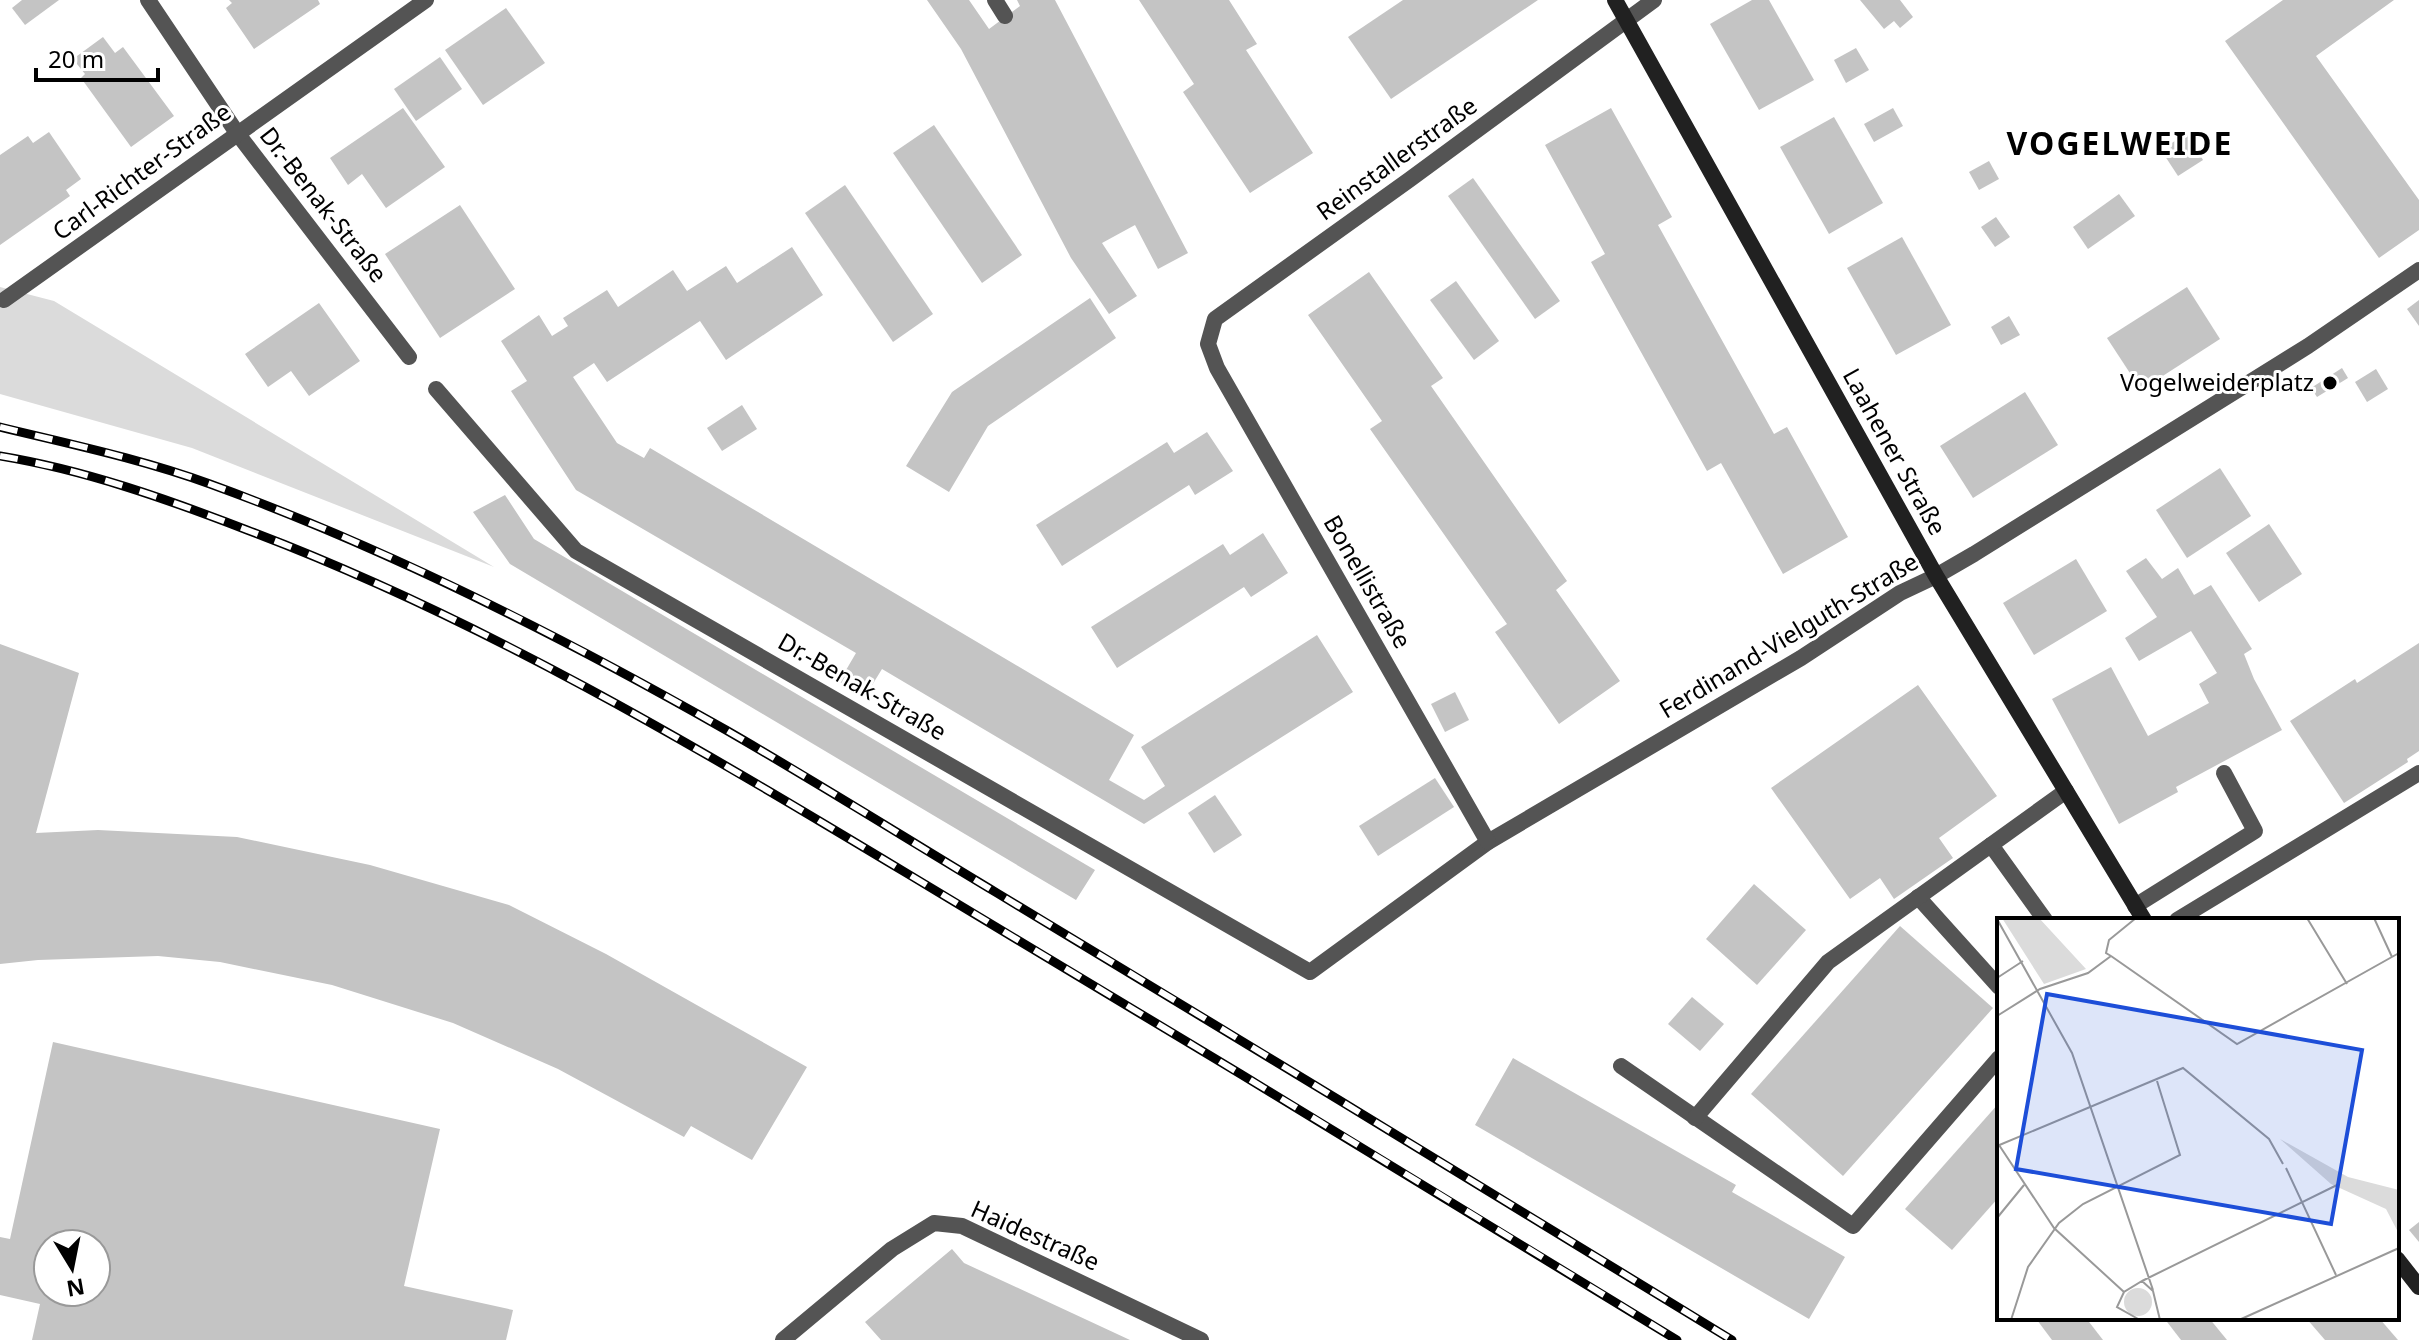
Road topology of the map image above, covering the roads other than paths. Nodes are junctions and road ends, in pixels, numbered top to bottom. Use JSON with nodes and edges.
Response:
{"nodes":[{"id":1,"x":148,"y":0,"type":"edge"},
{"id":2,"x":426,"y":0,"type":"edge"},
{"id":3,"x":995,"y":0,"type":"edge"},
{"id":4,"x":1615,"y":0,"type":"edge"},
{"id":5,"x":1654,"y":0,"type":"edge"},
{"id":6,"x":1005,"y":16,"type":"dead end"},
{"id":7,"x":1627,"y":22,"type":"junction"},
{"id":8,"x":237,"y":133,"type":"junction"},
{"id":9,"x":2419,"y":270,"type":"edge"},
{"id":10,"x":2,"y":300,"type":"edge"},
{"id":11,"x":1208,"y":344,"type":"joint"},
{"id":12,"x":409,"y":357,"type":"dead end"},
{"id":13,"x":436,"y":389,"type":"dead end"},
{"id":14,"x":1936,"y":576,"type":"junction"},
{"id":15,"x":2224,"y":773,"type":"dead end"},
{"id":16,"x":2419,"y":773,"type":"edge"},
{"id":17,"x":2066,"y":791,"type":"junction"},
{"id":18,"x":1488,"y":842,"type":"junction"},
{"id":19,"x":1991,"y":845,"type":"junction"},
{"id":20,"x":1918,"y":897,"type":"junction"},
{"id":21,"x":2140,"y":913,"type":"edge"},
{"id":22,"x":2044,"y":918,"type":"edge"},
{"id":23,"x":2180,"y":918,"type":"edge"},
{"id":24,"x":1310,"y":972,"type":"joint"},
{"id":25,"x":1997,"y":985,"type":"edge"},
{"id":26,"x":1997,"y":1060,"type":"edge"},
{"id":27,"x":1621,"y":1066,"type":"dead end"},
{"id":28,"x":1695,"y":1118,"type":"junction"},
{"id":29,"x":2399,"y":1262,"type":"edge"},
{"id":30,"x":2419,"y":1287,"type":"edge"},
{"id":31,"x":783,"y":1340,"type":"edge"},
{"id":32,"x":1201,"y":1340,"type":"edge"}],
"edges":[{"from":1,"to":8,"type":"street","name":"Dr.-Benak-Straße"},
{"from":2,"to":8,"type":"street","name":"Carl-Richter-Straße"},
{"from":3,"to":6,"type":"street"},
{"from":4,"to":7,"type":"street","name":"Laahener Straße"},
{"from":5,"to":7,"type":"street","name":"Reinstallerstraße"},
{"from":7,"to":11,"type":"street","name":"Reinstallerstraße"},
{"from":7,"to":14,"type":"street","name":"Laahener Straße"},
{"from":8,"to":10,"type":"street","name":"Carl-Richter-Straße"},
{"from":8,"to":12,"type":"street","name":"Dr.-Benak-Straße"},
{"from":9,"to":14,"type":"street","name":"Ferdinand-Vielguth-Straße"},
{"from":11,"to":18,"type":"street","name":"Bonellistraße"},
{"from":13,"to":24,"type":"street","name":"Dr.-Benak-Straße"},
{"from":14,"to":17,"type":"street","name":"Laahener Straße"},
{"from":14,"to":18,"type":"street","name":"Ferdinand-Vielguth-Straße"},
{"from":15,"to":21,"type":"street"},
{"from":16,"to":23,"type":"street"},
{"from":17,"to":19,"type":"street"},
{"from":17,"to":21,"type":"street","name":"Laahener Straße"},
{"from":18,"to":24,"type":"street","name":"Ferdinand-Vielguth-Straße"},
{"from":19,"to":20,"type":"street"},
{"from":19,"to":22,"type":"street"},
{"from":20,"to":25,"type":"street"},
{"from":20,"to":28,"type":"street"},
{"from":26,"to":28,"type":"street"},
{"from":27,"to":28,"type":"street"},
{"from":29,"to":30,"type":"street"},
{"from":31,"to":32,"type":"street","name":"Haidestraße"}]}
